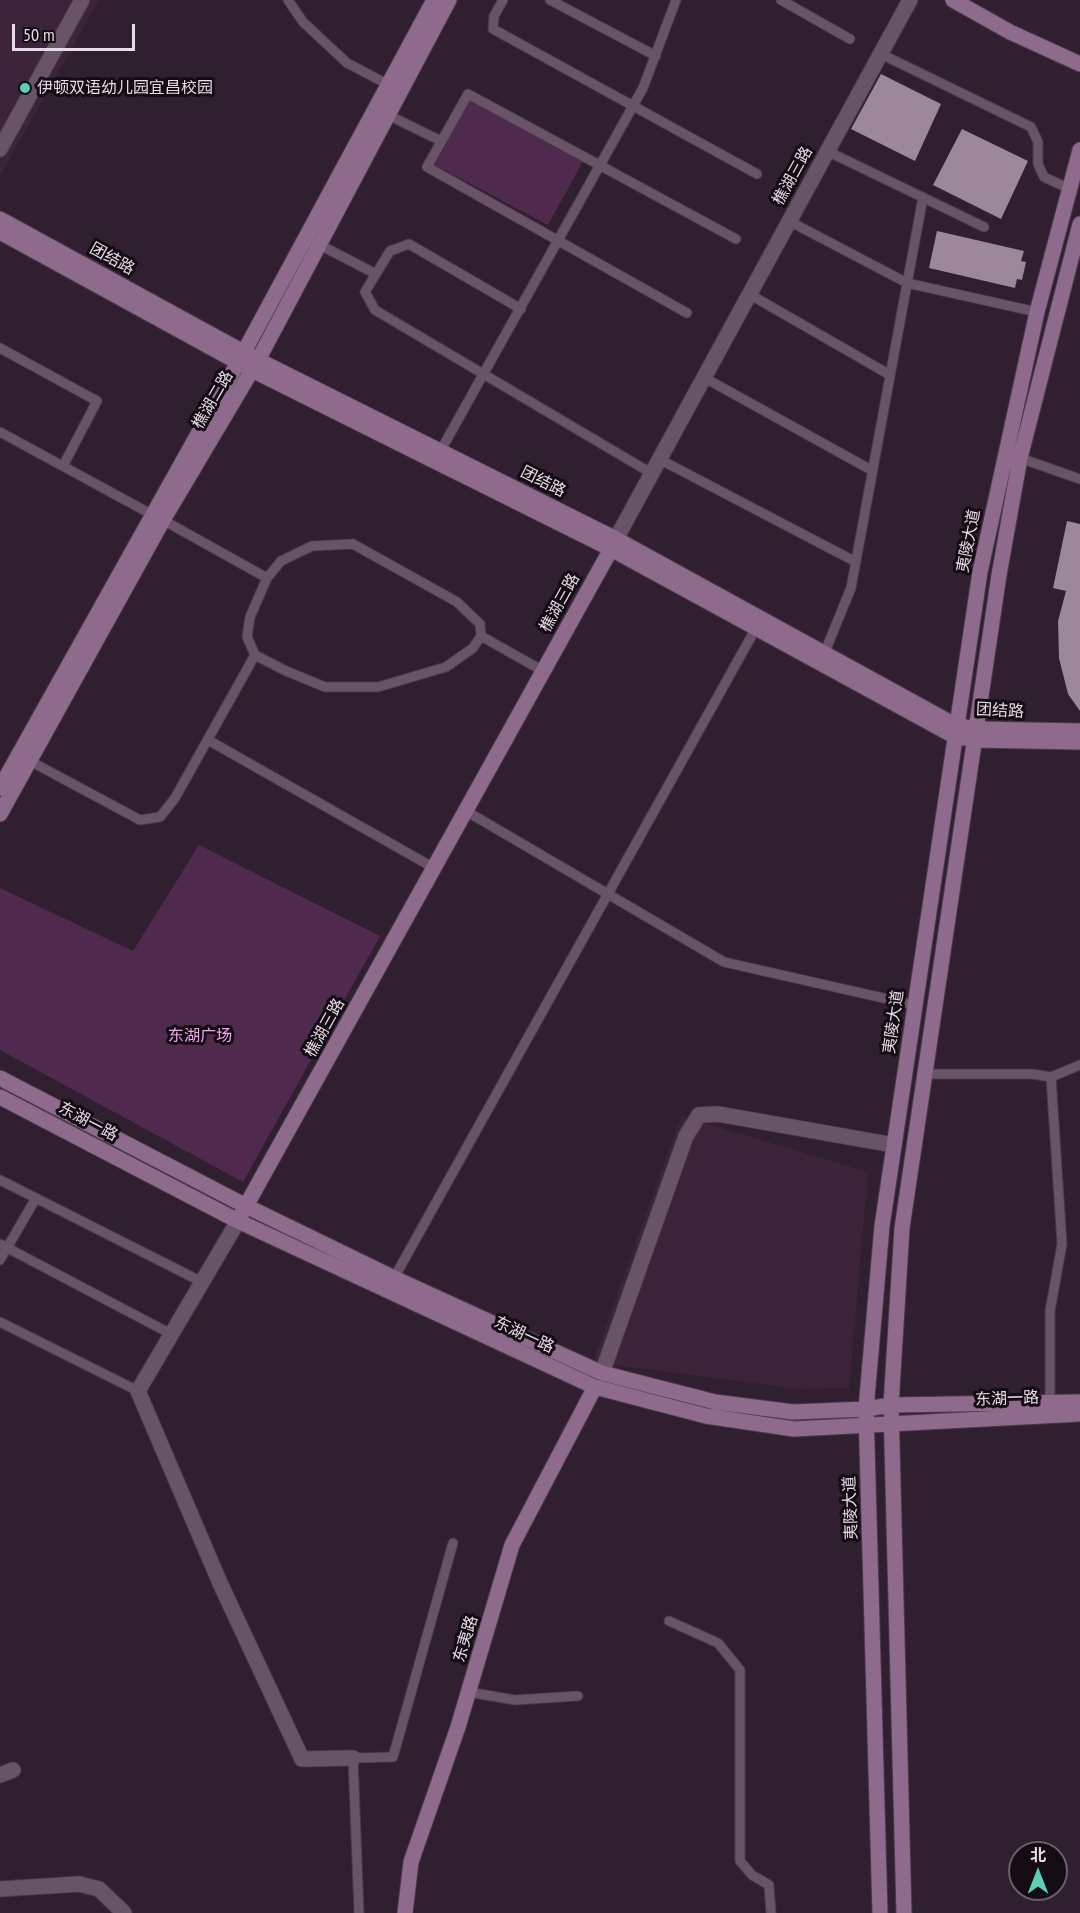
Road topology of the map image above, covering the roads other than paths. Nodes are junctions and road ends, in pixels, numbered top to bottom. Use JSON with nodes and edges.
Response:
{"nodes":[{"id":1,"x":82,"y":0,"type":"edge"},
{"id":2,"x":288,"y":0,"type":"edge"},
{"id":3,"x":434,"y":0,"type":"edge"},
{"id":4,"x":449,"y":0,"type":"edge"},
{"id":5,"x":503,"y":0,"type":"edge"},
{"id":6,"x":550,"y":0,"type":"edge"},
{"id":7,"x":676,"y":0,"type":"edge"},
{"id":8,"x":781,"y":0,"type":"edge"},
{"id":9,"x":910,"y":0,"type":"edge"},
{"id":10,"x":953,"y":0,"type":"edge"},
{"id":11,"x":850,"y":39,"type":"dead end"},
{"id":12,"x":881,"y":54,"type":"junction"},
{"id":13,"x":656,"y":56,"type":"junction"},
{"id":14,"x":1080,"y":64,"type":"edge"},
{"id":15,"x":389,"y":85,"type":"junction"},
{"id":16,"x":633,"y":106,"type":"junction"},
{"id":17,"x":388,"y":115,"type":"junction"},
{"id":18,"x":441,"y":141,"type":"junction"},
{"id":19,"x":0,"y":149,"type":"edge"},
{"id":20,"x":1080,"y":150,"type":"edge"},
{"id":21,"x":827,"y":151,"type":"junction"},
{"id":22,"x":600,"y":166,"type":"junction"},
{"id":23,"x":757,"y":174,"type":"dead end"},
{"id":24,"x":1070,"y":189,"type":"junction"},
{"id":25,"x":923,"y":197,"type":"junction"},
{"id":26,"x":0,"y":219,"type":"edge"},
{"id":27,"x":789,"y":220,"type":"junction"},
{"id":28,"x":1080,"y":224,"type":"edge"},
{"id":29,"x":984,"y":227,"type":"dead end"},
{"id":30,"x":0,"y":232,"type":"edge"},
{"id":31,"x":736,"y":239,"type":"dead end"},
{"id":32,"x":559,"y":241,"type":"junction"},
{"id":33,"x":320,"y":245,"type":"junction"},
{"id":34,"x":376,"y":274,"type":"junction"},
{"id":35,"x":907,"y":283,"type":"junction"},
{"id":36,"x":749,"y":294,"type":"junction"},
{"id":37,"x":521,"y":309,"type":"junction"},
{"id":38,"x":1037,"y":312,"type":"junction"},
{"id":39,"x":687,"y":313,"type":"dead end"},
{"id":40,"x":0,"y":348,"type":"edge"},
{"id":41,"x":248,"y":361,"type":"junction"},
{"id":42,"x":484,"y":375,"type":"junction"},
{"id":43,"x":890,"y":375,"type":"junction"},
{"id":44,"x":704,"y":377,"type":"junction"},
{"id":45,"x":0,"y":432,"type":"edge"},
{"id":46,"x":441,"y":450,"type":"junction"},
{"id":47,"x":1020,"y":458,"type":"junction"},
{"id":48,"x":63,"y":466,"type":"junction"},
{"id":49,"x":655,"y":466,"type":"junction"},
{"id":50,"x":873,"y":471,"type":"junction"},
{"id":51,"x":1080,"y":479,"type":"edge"},
{"id":52,"x":157,"y":517,"type":"junction"},
{"id":53,"x":613,"y":544,"type":"junction"},
{"id":54,"x":856,"y":562,"type":"junction"},
{"id":55,"x":267,"y":578,"type":"junction"},
{"id":56,"x":756,"y":628,"type":"junction"},
{"id":57,"x":481,"y":636,"type":"junction"},
{"id":58,"x":824,"y":654,"type":"junction"},
{"id":59,"x":255,"y":655,"type":"junction"},
{"id":60,"x":543,"y":671,"type":"junction"},
{"id":61,"x":954,"y":730,"type":"junction"},
{"id":62,"x":1080,"y":731,"type":"edge"},
{"id":63,"x":975,"y":734,"type":"junction"},
{"id":64,"x":208,"y":740,"type":"junction"},
{"id":65,"x":1080,"y":742,"type":"edge"},
{"id":66,"x":30,"y":761,"type":"junction"},
{"id":67,"x":0,"y":788,"type":"edge"},
{"id":68,"x":466,"y":811,"type":"junction"},
{"id":69,"x":0,"y":814,"type":"edge"},
{"id":70,"x":435,"y":868,"type":"junction"},
{"id":71,"x":609,"y":894,"type":"junction"},
{"id":72,"x":914,"y":1005,"type":"junction"},
{"id":73,"x":1080,"y":1065,"type":"edge"},
{"id":74,"x":925,"y":1074,"type":"junction"},
{"id":75,"x":1051,"y":1077,"type":"junction"},
{"id":76,"x":0,"y":1078,"type":"edge"},
{"id":77,"x":0,"y":1097,"type":"edge"},
{"id":78,"x":894,"y":1145,"type":"junction"},
{"id":79,"x":0,"y":1180,"type":"edge"},
{"id":80,"x":36,"y":1198,"type":"junction"},
{"id":81,"x":246,"y":1206,"type":"junction"},
{"id":82,"x":238,"y":1221,"type":"junction"},
{"id":83,"x":4,"y":1246,"type":"edge"},
{"id":84,"x":0,"y":1260,"type":"edge"},
{"id":85,"x":394,"y":1278,"type":"junction"},
{"id":86,"x":202,"y":1282,"type":"junction"},
{"id":87,"x":0,"y":1322,"type":"edge"},
{"id":88,"x":171,"y":1334,"type":"junction"},
{"id":89,"x":602,"y":1373,"type":"junction"},
{"id":90,"x":595,"y":1387,"type":"junction"},
{"id":91,"x":138,"y":1391,"type":"junction"},
{"id":92,"x":1080,"y":1402,"type":"edge"},
{"id":93,"x":1050,"y":1403,"type":"junction"},
{"id":94,"x":891,"y":1405,"type":"junction"},
{"id":95,"x":1080,"y":1414,"type":"edge"},
{"id":96,"x":867,"y":1417,"type":"junction"},
{"id":97,"x":892,"y":1422,"type":"junction"},
{"id":98,"x":453,"y":1543,"type":"dead end"},
{"id":99,"x":669,"y":1621,"type":"dead end"},
{"id":100,"x":468,"y":1692,"type":"junction"},
{"id":101,"x":578,"y":1696,"type":"dead end"},
{"id":102,"x":353,"y":1758,"type":"junction"},
{"id":103,"x":0,"y":1889,"type":"edge"},
{"id":104,"x":124,"y":1913,"type":"edge"},
{"id":105,"x":359,"y":1913,"type":"edge"},
{"id":106,"x":405,"y":1913,"type":"edge"},
{"id":107,"x":771,"y":1913,"type":"edge"},
{"id":108,"x":880,"y":1913,"type":"edge"},
{"id":109,"x":904,"y":1913,"type":"edge"}],
"edges":[{"from":1,"to":19,"type":"street"},
{"from":2,"to":15,"type":"lane"},
{"from":3,"to":15,"type":"main road","name":"樵湖二路"},
{"from":4,"to":17,"type":"main road","name":"樵湖二路"},
{"from":5,"to":16,"type":"lane"},
{"from":6,"to":13,"type":"lane"},
{"from":7,"to":13,"type":"lane"},
{"from":8,"to":11,"type":"lane"},
{"from":9,"to":12,"type":"street","name":"樵湖三路"},
{"from":10,"to":14,"type":"main road"},
{"from":12,"to":21,"type":"street","name":"樵湖三路"},
{"from":12,"to":24,"type":"lane"},
{"from":13,"to":16,"type":"lane"},
{"from":15,"to":41,"type":"main road","name":"樵湖二路"},
{"from":16,"to":22,"type":"lane"},
{"from":16,"to":23,"type":"lane"},
{"from":17,"to":18,"type":"lane"},
{"from":17,"to":33,"type":"main road","name":"樵湖二路"},
{"from":18,"to":22,"type":"lane"},
{"from":18,"to":32,"type":"lane"},
{"from":20,"to":24,"type":"main road","name":"夷陵大道"},
{"from":21,"to":25,"type":"lane"},
{"from":21,"to":27,"type":"street","name":"樵湖三路"},
{"from":22,"to":31,"type":"lane"},
{"from":22,"to":32,"type":"lane"},
{"from":24,"to":38,"type":"main road","name":"夷陵大道"},
{"from":25,"to":29,"type":"lane"},
{"from":25,"to":35,"type":"lane"},
{"from":26,"to":41,"type":"main road","name":"团结路"},
{"from":27,"to":35,"type":"lane"},
{"from":27,"to":36,"type":"street","name":"樵湖三路"},
{"from":28,"to":47,"type":"main road"},
{"from":30,"to":41,"type":"main road","name":"团结路"},
{"from":32,"to":37,"type":"lane"},
{"from":32,"to":39,"type":"lane"},
{"from":33,"to":34,"type":"lane"},
{"from":33,"to":41,"type":"main road","name":"樵湖二路"},
{"from":34,"to":37,"type":"lane"},
{"from":34,"to":42,"type":"lane"},
{"from":35,"to":38,"type":"lane"},
{"from":35,"to":43,"type":"lane"},
{"from":36,"to":43,"type":"lane"},
{"from":36,"to":44,"type":"street","name":"樵湖三路"},
{"from":37,"to":42,"type":"lane"},
{"from":38,"to":61,"type":"main road","name":"夷陵大道"},
{"from":40,"to":48,"type":"lane"},
{"from":41,"to":46,"type":"main road","name":"团结路"},
{"from":41,"to":52,"type":"main road","name":"樵湖二路"},
{"from":41,"to":53,"type":"main road","name":"团结路"},
{"from":42,"to":46,"type":"lane"},
{"from":42,"to":49,"type":"lane"},
{"from":43,"to":50,"type":"lane"},
{"from":44,"to":49,"type":"street","name":"樵湖三路"},
{"from":44,"to":50,"type":"lane"},
{"from":45,"to":48,"type":"lane"},
{"from":46,"to":53,"type":"main road","name":"团结路"},
{"from":47,"to":51,"type":"lane"},
{"from":47,"to":63,"type":"main road"},
{"from":48,"to":52,"type":"lane"},
{"from":49,"to":53,"type":"street","name":"樵湖三路"},
{"from":49,"to":54,"type":"lane"},
{"from":50,"to":54,"type":"lane"},
{"from":52,"to":55,"type":"lane"},
{"from":52,"to":66,"type":"main road","name":"樵湖二路"},
{"from":52,"to":67,"type":"main road","name":"樵湖二路"},
{"from":53,"to":56,"type":"main road","name":"团结路"},
{"from":53,"to":58,"type":"main road","name":"团结路"},
{"from":53,"to":60,"type":"main road","name":"樵湖三路"},
{"from":54,"to":58,"type":"lane"},
{"from":55,"to":57,"type":"lane"},
{"from":55,"to":59,"type":"lane"},
{"from":56,"to":61,"type":"main road","name":"团结路"},
{"from":56,"to":71,"type":"lane"},
{"from":57,"to":59,"type":"lane"},
{"from":57,"to":60,"type":"lane"},
{"from":58,"to":61,"type":"main road","name":"团结路"},
{"from":59,"to":64,"type":"lane"},
{"from":60,"to":68,"type":"main road","name":"樵湖三路"},
{"from":61,"to":63,"type":"main road","name":"团结路"},
{"from":61,"to":72,"type":"main road","name":"夷陵大道"},
{"from":62,"to":63,"type":"main road","name":"团结路"},
{"from":63,"to":65,"type":"main road","name":"团结路"},
{"from":63,"to":74,"type":"main road"},
{"from":64,"to":66,"type":"lane"},
{"from":64,"to":70,"type":"lane"},
{"from":66,"to":69,"type":"main road","name":"樵湖二路"},
{"from":68,"to":70,"type":"main road","name":"樵湖三路"},
{"from":68,"to":71,"type":"lane"},
{"from":70,"to":81,"type":"main road","name":"樵湖三路"},
{"from":71,"to":72,"type":"lane"},
{"from":71,"to":85,"type":"lane"},
{"from":72,"to":78,"type":"main road","name":"夷陵大道"},
{"from":73,"to":75,"type":"lane"},
{"from":74,"to":75,"type":"lane"},
{"from":74,"to":94,"type":"main road"},
{"from":75,"to":93,"type":"lane"},
{"from":76,"to":81,"type":"main road"},
{"from":77,"to":82,"type":"main road","name":"东湖一路"},
{"from":78,"to":89,"type":"street"},
{"from":78,"to":96,"type":"main road","name":"夷陵大道"},
{"from":79,"to":80,"type":"lane"},
{"from":80,"to":83,"type":"lane"},
{"from":80,"to":86,"type":"lane"},
{"from":81,"to":82,"type":"main road","name":"樵湖三路"},
{"from":81,"to":85,"type":"main road"},
{"from":82,"to":86,"type":"street"},
{"from":82,"to":90,"type":"main road","name":"东湖一路"},
{"from":83,"to":84,"type":"lane"},
{"from":83,"to":88,"type":"lane"},
{"from":85,"to":89,"type":"main road"},
{"from":86,"to":88,"type":"street"},
{"from":87,"to":91,"type":"lane"},
{"from":88,"to":91,"type":"street"},
{"from":89,"to":96,"type":"main road"},
{"from":90,"to":96,"type":"main road","name":"东湖一路"},
{"from":90,"to":100,"type":"main road","name":"东夷路"},
{"from":91,"to":102,"type":"street"},
{"from":92,"to":93,"type":"main road"},
{"from":93,"to":94,"type":"main road"},
{"from":94,"to":96,"type":"main road"},
{"from":94,"to":97,"type":"main road"},
{"from":95,"to":97,"type":"main road","name":"东湖一路"},
{"from":96,"to":97,"type":"main road","name":"东湖一路"},
{"from":96,"to":108,"type":"main road","name":"夷陵大道"},
{"from":97,"to":109,"type":"main road"},
{"from":98,"to":102,"type":"lane"},
{"from":99,"to":107,"type":"lane"},
{"from":100,"to":101,"type":"lane"},
{"from":100,"to":106,"type":"main road","name":"东夷路"},
{"from":102,"to":105,"type":"lane"},
{"from":103,"to":104,"type":"street"}]}
